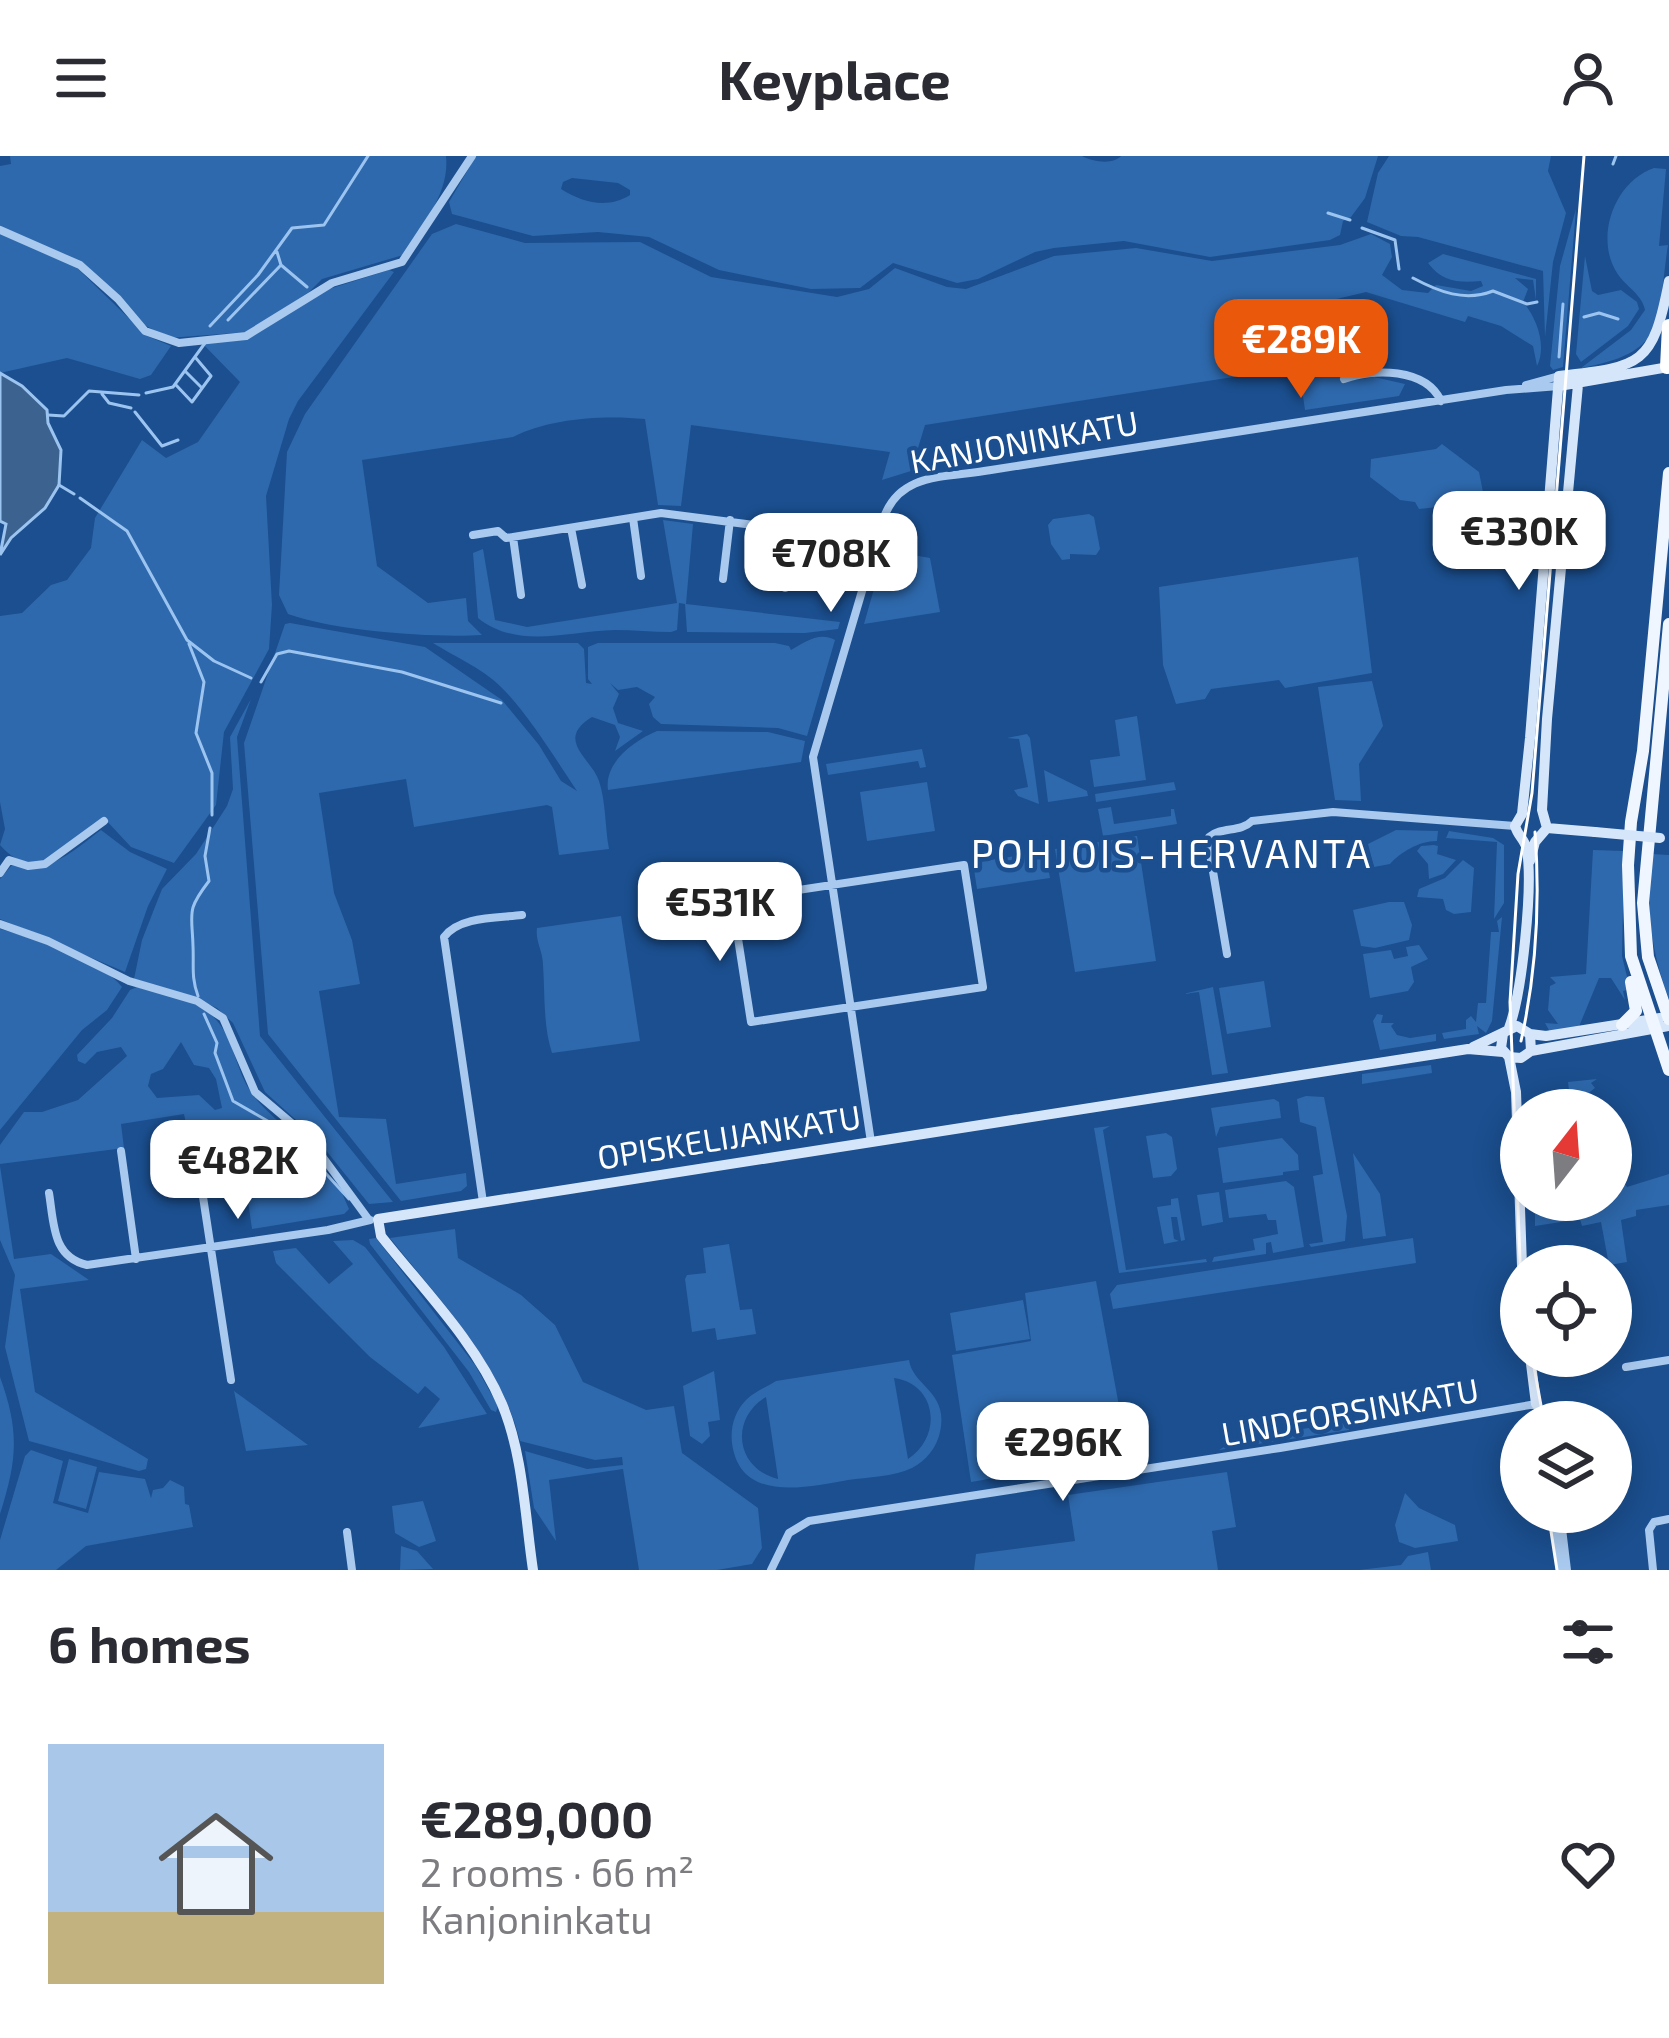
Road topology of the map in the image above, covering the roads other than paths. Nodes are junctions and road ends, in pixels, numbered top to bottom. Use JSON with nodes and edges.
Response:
{"nodes":[{"id":1,"x":472,"y":156,"type":"edge"},
{"id":2,"x":0,"y":230,"type":"edge"},
{"id":3,"x":1669,"y":281,"type":"edge"},
{"id":4,"x":1669,"y":326,"type":"edge"},
{"id":5,"x":1668,"y":373,"type":"edge"},
{"id":6,"x":1344,"y":379,"type":"dead end"},
{"id":7,"x":1579,"y":379,"type":"junction"},
{"id":8,"x":1559,"y":381,"type":"junction"},
{"id":9,"x":1441,"y":401,"type":"junction"},
{"id":10,"x":1669,"y":473,"type":"edge"},
{"id":11,"x":633,"y":518,"type":"junction"},
{"id":12,"x":730,"y":520,"type":"junction"},
{"id":13,"x":792,"y":527,"type":"junction"},
{"id":14,"x":572,"y":528,"type":"junction"},
{"id":15,"x":473,"y":536,"type":"dead end"},
{"id":16,"x":513,"y":537,"type":"junction"},
{"id":17,"x":877,"y":541,"type":"junction"},
{"id":18,"x":641,"y":576,"type":"dead end"},
{"id":19,"x":723,"y":579,"type":"dead end"},
{"id":20,"x":582,"y":585,"type":"dead end"},
{"id":21,"x":785,"y":588,"type":"dead end"},
{"id":22,"x":521,"y":595,"type":"dead end"},
{"id":23,"x":1669,"y":624,"type":"edge"},
{"id":24,"x":1518,"y":820,"type":"junction"},
{"id":25,"x":104,"y":821,"type":"dead end"},
{"id":26,"x":1545,"y":822,"type":"junction"},
{"id":27,"x":1664,"y":839,"type":"edge"},
{"id":28,"x":1530,"y":842,"type":"junction"},
{"id":29,"x":0,"y":873,"type":"edge"},
{"id":30,"x":832,"y":885,"type":"junction"},
{"id":31,"x":522,"y":915,"type":"dead end"},
{"id":32,"x":1628,"y":922,"type":"junction"},
{"id":33,"x":0,"y":924,"type":"edge"},
{"id":34,"x":1227,"y":954,"type":"dead end"},
{"id":35,"x":1520,"y":992,"type":"junction"},
{"id":36,"x":850,"y":1007,"type":"junction"},
{"id":37,"x":1664,"y":1021,"type":"edge"},
{"id":38,"x":1622,"y":1024,"type":"junction"},
{"id":39,"x":1505,"y":1031,"type":"junction"},
{"id":40,"x":1528,"y":1031,"type":"junction"},
{"id":41,"x":1468,"y":1049,"type":"junction"},
{"id":42,"x":1528,"y":1054,"type":"junction"},
{"id":43,"x":1506,"y":1055,"type":"junction"},
{"id":44,"x":1669,"y":1070,"type":"edge"},
{"id":45,"x":1515,"y":1089,"type":"edge"},
{"id":46,"x":1517,"y":1089,"type":"edge"},
{"id":47,"x":194,"y":1138,"type":"dead end"},
{"id":48,"x":871,"y":1142,"type":"junction"},
{"id":49,"x":121,"y":1151,"type":"dead end"},
{"id":50,"x":50,"y":1193,"type":"dead end"},
{"id":51,"x":483,"y":1202,"type":"junction"},
{"id":52,"x":374,"y":1220,"type":"junction"},
{"id":53,"x":211,"y":1248,"type":"junction"},
{"id":54,"x":136,"y":1259,"type":"junction"},
{"id":55,"x":1669,"y":1360,"type":"edge"},
{"id":56,"x":1632,"y":1365,"type":"edge"},
{"id":57,"x":231,"y":1380,"type":"dead end"},
{"id":58,"x":1500,"y":1410,"type":"edge"},
{"id":59,"x":1669,"y":1519,"type":"edge"},
{"id":60,"x":347,"y":1532,"type":"dead end"},
{"id":61,"x":1559,"y":1533,"type":"edge"},
{"id":62,"x":352,"y":1570,"type":"edge"},
{"id":63,"x":532,"y":1570,"type":"edge"},
{"id":64,"x":771,"y":1570,"type":"edge"},
{"id":65,"x":1564,"y":1570,"type":"edge"},
{"id":66,"x":1653,"y":1570,"type":"edge"}],
"edges":[{"from":1,"to":2,"type":"street"},
{"from":3,"to":7,"type":"main road","name":"KANJONINKATU"},
{"from":4,"to":5,"type":"highway"},
{"from":5,"to":7,"type":"main road","name":"KANJONINKATU"},
{"from":6,"to":9,"type":"street"},
{"from":7,"to":8,"type":"main road","name":"KANJONINKATU"},
{"from":7,"to":26,"type":"main road"},
{"from":8,"to":9,"type":"street","name":"KANJONINKATU"},
{"from":8,"to":24,"type":"main road"},
{"from":9,"to":17,"type":"street","name":"KANJONINKATU"},
{"from":10,"to":32,"type":"main road"},
{"from":11,"to":12,"type":"street"},
{"from":11,"to":14,"type":"street"},
{"from":11,"to":18,"type":"street"},
{"from":12,"to":13,"type":"street"},
{"from":12,"to":19,"type":"street"},
{"from":13,"to":17,"type":"street"},
{"from":13,"to":21,"type":"street"},
{"from":14,"to":16,"type":"street"},
{"from":14,"to":20,"type":"street"},
{"from":15,"to":16,"type":"street"},
{"from":16,"to":22,"type":"street"},
{"from":17,"to":30,"type":"street"},
{"from":23,"to":37,"type":"main road"},
{"from":24,"to":26,"type":"main road"},
{"from":24,"to":28,"type":"main road"},
{"from":24,"to":34,"type":"street"},
{"from":25,"to":29,"type":"street"},
{"from":26,"to":27,"type":"main road","bridge":true},
{"from":26,"to":28,"type":"main road"},
{"from":28,"to":35,"type":"main road"},
{"from":30,"to":36,"type":"street"},
{"from":30,"to":36,"type":"street"},
{"from":30,"to":36,"type":"street"},
{"from":31,"to":51,"type":"street"},
{"from":32,"to":37,"type":"main road"},
{"from":32,"to":38,"type":"main road"},
{"from":33,"to":52,"type":"street"},
{"from":35,"to":39,"type":"main road"},
{"from":35,"to":40,"type":"main road"},
{"from":36,"to":48,"type":"street"},
{"from":37,"to":38,"type":"main road"},
{"from":37,"to":42,"type":"main road"},
{"from":37,"to":44,"type":"main road"},
{"from":38,"to":40,"type":"main road"},
{"from":39,"to":40,"type":"main road"},
{"from":39,"to":41,"type":"main road","name":"OPISKELIJANKATU"},
{"from":39,"to":43,"type":"main road"},
{"from":40,"to":42,"type":"main road"},
{"from":41,"to":43,"type":"main road","name":"OPISKELIJANKATU"},
{"from":41,"to":48,"type":"main road","name":"OPISKELIJANKATU"},
{"from":42,"to":43,"type":"main road","name":"OPISKELIJANKATU"},
{"from":42,"to":46,"type":"main road"},
{"from":43,"to":45,"type":"main road"},
{"from":47,"to":53,"type":"street"},
{"from":48,"to":51,"type":"main road","name":"OPISKELIJANKATU"},
{"from":49,"to":54,"type":"street"},
{"from":50,"to":54,"type":"street","name":"OPISKELIJANKATU"},
{"from":51,"to":52,"type":"main road","name":"OPISKELIJANKATU"},
{"from":52,"to":53,"type":"street","name":"OPISKELIJANKATU"},
{"from":52,"to":63,"type":"main road"},
{"from":53,"to":54,"type":"street","name":"OPISKELIJANKATU"},
{"from":53,"to":57,"type":"street"},
{"from":55,"to":56,"type":"street"},
{"from":58,"to":64,"type":"street","name":"LINDFORSINKATU"},
{"from":59,"to":66,"type":"street"},
{"from":60,"to":62,"type":"street"},
{"from":61,"to":65,"type":"street"}]}
